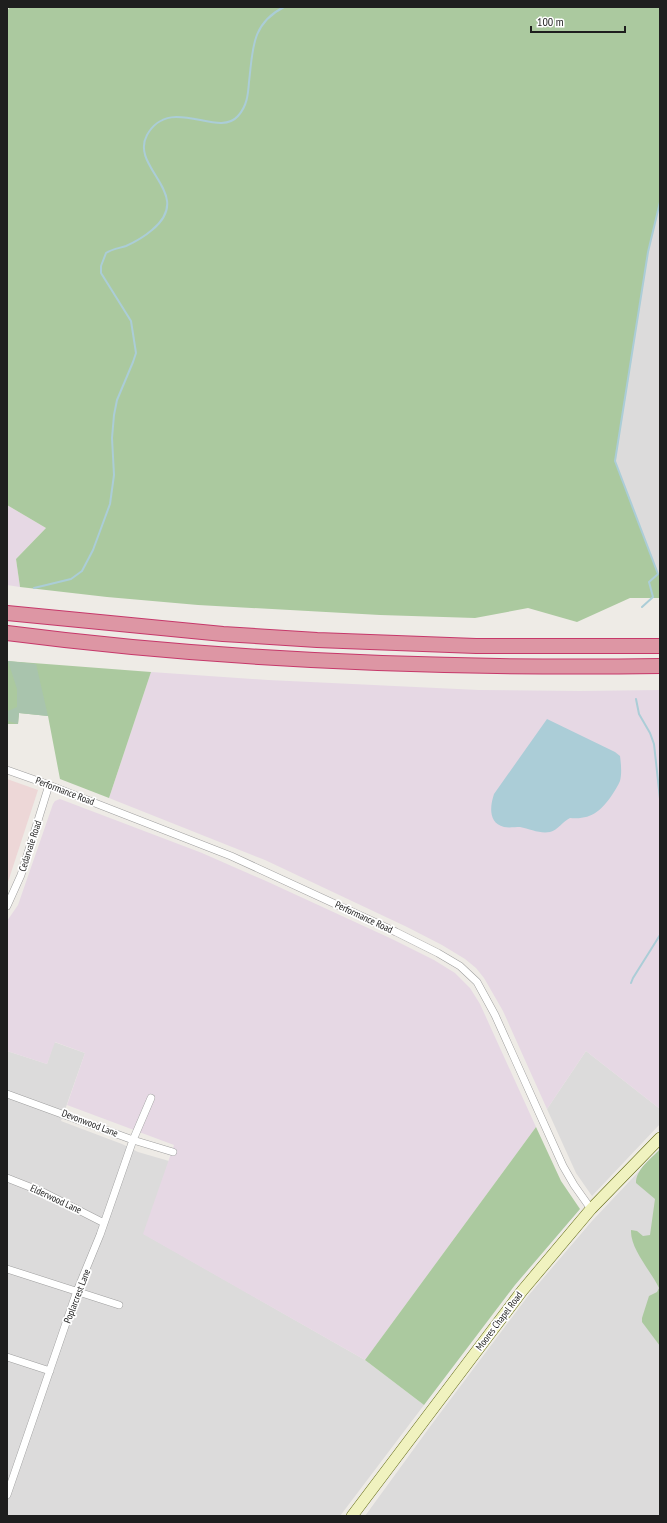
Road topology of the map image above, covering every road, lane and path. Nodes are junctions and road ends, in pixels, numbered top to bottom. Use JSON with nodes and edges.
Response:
{"nodes":[{"id":1,"x":7,"y":613,"type":"edge"},
{"id":2,"x":7,"y":633,"type":"edge"},
{"id":3,"x":660,"y":646,"type":"edge"},
{"id":4,"x":660,"y":666,"type":"edge"},
{"id":5,"x":7,"y":770,"type":"edge"},
{"id":6,"x":49,"y":785,"type":"junction"},
{"id":7,"x":7,"y":906,"type":"edge"},
{"id":8,"x":7,"y":1094,"type":"edge"},
{"id":9,"x":151,"y":1098,"type":"dead end"},
{"id":10,"x":660,"y":1138,"type":"edge"},
{"id":11,"x":133,"y":1140,"type":"junction"},
{"id":12,"x":173,"y":1152,"type":"dead end"},
{"id":13,"x":7,"y":1178,"type":"edge"},
{"id":14,"x":591,"y":1209,"type":"junction"},
{"id":15,"x":104,"y":1222,"type":"junction"},
{"id":16,"x":7,"y":1268,"type":"edge"},
{"id":17,"x":77,"y":1291,"type":"junction"},
{"id":18,"x":119,"y":1305,"type":"dead end"},
{"id":19,"x":7,"y":1357,"type":"edge"},
{"id":20,"x":50,"y":1371,"type":"junction"},
{"id":21,"x":7,"y":1495,"type":"edge"},
{"id":22,"x":352,"y":1516,"type":"edge"}],
"edges":[{"from":1,"to":3,"type":"highway"},
{"from":2,"to":4,"type":"highway"},
{"from":5,"to":6,"type":"street","name":"Performance Road"},
{"from":6,"to":7,"type":"street","name":"Cedarvale Road"},
{"from":6,"to":14,"type":"street","name":"Performance Road"},
{"from":8,"to":11,"type":"street","name":"Devonwood Lane"},
{"from":9,"to":11,"type":"street","name":"Poplarcrest Lane"},
{"from":10,"to":14,"type":"main road","name":"Moores Chapel Road"},
{"from":11,"to":12,"type":"street","name":"Devonwood Lane"},
{"from":11,"to":15,"type":"street","name":"Poplarcrest Lane"},
{"from":13,"to":15,"type":"street","name":"Elderwood Lane"},
{"from":14,"to":22,"type":"main road","name":"Moores Chapel Road"},
{"from":15,"to":17,"type":"street","name":"Poplarcrest Lane"},
{"from":16,"to":17,"type":"street"},
{"from":17,"to":18,"type":"street"},
{"from":17,"to":20,"type":"street","name":"Poplarcrest Lane"},
{"from":19,"to":20,"type":"street"},
{"from":20,"to":21,"type":"street","name":"Poplarcrest Lane"}]}
